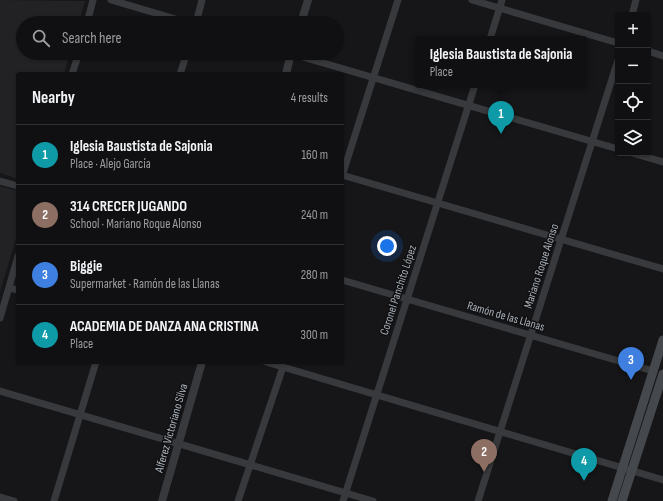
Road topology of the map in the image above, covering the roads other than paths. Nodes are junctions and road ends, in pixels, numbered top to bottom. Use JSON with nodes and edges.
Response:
{"nodes":[{"id":1,"x":93,"y":0,"type":"edge"},
{"id":2,"x":110,"y":0,"type":"edge"},
{"id":3,"x":202,"y":0,"type":"edge"},
{"id":4,"x":308,"y":0,"type":"edge"},
{"id":5,"x":398,"y":0,"type":"edge"},
{"id":6,"x":472,"y":0,"type":"edge"},
{"id":7,"x":502,"y":0,"type":"edge"},
{"id":8,"x":636,"y":0,"type":"edge"},
{"id":9,"x":500,"y":8,"type":"junction"},
{"id":10,"x":633,"y":12,"type":"edge"},
{"id":11,"x":90,"y":16,"type":"edge"},
{"id":12,"x":165,"y":16,"type":"edge"},
{"id":13,"x":198,"y":16,"type":"edge"},
{"id":14,"x":303,"y":16,"type":"edge"},
{"id":15,"x":491,"y":36,"type":"edge"},
{"id":16,"x":615,"y":42,"type":"edge"},
{"id":17,"x":651,"y":53,"type":"edge"},
{"id":18,"x":663,"y":56,"type":"edge"},
{"id":19,"x":77,"y":60,"type":"edge"},
{"id":20,"x":185,"y":60,"type":"edge"},
{"id":21,"x":289,"y":60,"type":"edge"},
{"id":22,"x":314,"y":60,"type":"edge"},
{"id":23,"x":615,"y":69,"type":"edge"},
{"id":24,"x":73,"y":72,"type":"edge"},
{"id":25,"x":181,"y":72,"type":"edge"},
{"id":26,"x":286,"y":72,"type":"edge"},
{"id":27,"x":374,"y":78,"type":"junction"},
{"id":28,"x":474,"y":88,"type":"edge"},
{"id":29,"x":468,"y":105,"type":"junction"},
{"id":30,"x":592,"y":141,"type":"junction"},
{"id":31,"x":615,"y":148,"type":"edge"},
{"id":32,"x":642,"y":156,"type":"edge"},
{"id":33,"x":663,"y":162,"type":"edge"},
{"id":34,"x":344,"y":169,"type":"edge"},
{"id":35,"x":344,"y":176,"type":"edge"},
{"id":36,"x":0,"y":181,"type":"edge"},
{"id":37,"x":16,"y":185,"type":"edge"},
{"id":38,"x":437,"y":203,"type":"junction"},
{"id":39,"x":561,"y":239,"type":"junction"},
{"id":40,"x":16,"y":263,"type":"edge"},
{"id":41,"x":663,"y":269,"type":"edge"},
{"id":42,"x":344,"y":281,"type":"edge"},
{"id":43,"x":9,"y":288,"type":"junction"},
{"id":44,"x":16,"y":290,"type":"edge"},
{"id":45,"x":407,"y":299,"type":"junction"},
{"id":46,"x":0,"y":318,"type":"edge"},
{"id":47,"x":530,"y":335,"type":"junction"},
{"id":48,"x":663,"y":340,"type":"edge"},
{"id":49,"x":95,"y":364,"type":"edge"},
{"id":50,"x":201,"y":364,"type":"edge"},
{"id":51,"x":273,"y":364,"type":"edge"},
{"id":52,"x":283,"y":367,"type":"junction"},
{"id":53,"x":654,"y":371,"type":"junction"},
{"id":54,"x":663,"y":374,"type":"edge"},
{"id":55,"x":0,"y":391,"type":"edge"},
{"id":56,"x":376,"y":395,"type":"junction"},
{"id":57,"x":82,"y":414,"type":"junction"},
{"id":58,"x":500,"y":431,"type":"junction"},
{"id":59,"x":178,"y":444,"type":"junction"},
{"id":60,"x":251,"y":465,"type":"junction"},
{"id":61,"x":622,"y":468,"type":"junction"},
{"id":62,"x":632,"y":471,"type":"junction"},
{"id":63,"x":663,"y":480,"type":"edge"},
{"id":64,"x":346,"y":493,"type":"junction"},
{"id":65,"x":0,"y":497,"type":"edge"},
{"id":66,"x":14,"y":501,"type":"edge"},
{"id":67,"x":54,"y":501,"type":"edge"},
{"id":68,"x":162,"y":501,"type":"edge"},
{"id":69,"x":238,"y":501,"type":"edge"},
{"id":70,"x":343,"y":501,"type":"edge"},
{"id":71,"x":374,"y":501,"type":"edge"},
{"id":72,"x":478,"y":501,"type":"edge"},
{"id":73,"x":612,"y":501,"type":"edge"},
{"id":74,"x":622,"y":501,"type":"edge"}],
"edges":[{"from":1,"to":11,"type":"street"},
{"from":2,"to":12,"type":"street"},
{"from":3,"to":13,"type":"street"},
{"from":4,"to":14,"type":"street"},
{"from":5,"to":27,"type":"street"},
{"from":6,"to":9,"type":"street"},
{"from":7,"to":9,"type":"street"},
{"from":8,"to":10,"type":"street"},
{"from":9,"to":15,"type":"street"},
{"from":9,"to":16,"type":"street"},
{"from":17,"to":18,"type":"street"},
{"from":19,"to":24,"type":"street"},
{"from":20,"to":25,"type":"street"},
{"from":21,"to":26,"type":"street"},
{"from":22,"to":27,"type":"street"},
{"from":23,"to":30,"type":"street","name":"Mariano Roque Alonso"},
{"from":27,"to":29,"type":"street"},
{"from":27,"to":34,"type":"street"},
{"from":28,"to":29,"type":"street","name":"Coronel Panchito López"},
{"from":29,"to":30,"type":"street"},
{"from":29,"to":38,"type":"street","name":"Coronel Panchito López"},
{"from":30,"to":31,"type":"street"},
{"from":30,"to":39,"type":"street","name":"Mariano Roque Alonso"},
{"from":32,"to":33,"type":"street"},
{"from":35,"to":38,"type":"street"},
{"from":36,"to":37,"type":"street"},
{"from":38,"to":39,"type":"street"},
{"from":38,"to":45,"type":"street","name":"Coronel Panchito López"},
{"from":39,"to":41,"type":"street"},
{"from":39,"to":47,"type":"street","name":"Mariano Roque Alonso"},
{"from":40,"to":43,"type":"street"},
{"from":42,"to":45,"type":"street","name":"Ramón de las Llanas"},
{"from":43,"to":44,"type":"street"},
{"from":43,"to":46,"type":"street"},
{"from":45,"to":47,"type":"street","name":"Ramón de las Llanas"},
{"from":45,"to":56,"type":"street","name":"Coronel Panchito López"},
{"from":47,"to":53,"type":"street","name":"Ramón de las Llanas"},
{"from":47,"to":58,"type":"street","name":"Mariano Roque Alonso"},
{"from":48,"to":53,"type":"main road"},
{"from":49,"to":57,"type":"street"},
{"from":50,"to":59,"type":"street","name":"Alferez Victoriano Silva"},
{"from":51,"to":52,"type":"street"},
{"from":52,"to":56,"type":"street"},
{"from":52,"to":60,"type":"street"},
{"from":53,"to":54,"type":"street","name":"Ramón de las Llanas"},
{"from":53,"to":61,"type":"main road"},
{"from":54,"to":62,"type":"main road"},
{"from":55,"to":57,"type":"street"},
{"from":56,"to":58,"type":"street"},
{"from":56,"to":64,"type":"street","name":"Coronel Panchito López"},
{"from":57,"to":59,"type":"street"},
{"from":57,"to":67,"type":"street"},
{"from":58,"to":61,"type":"street"},
{"from":58,"to":72,"type":"street","name":"Mariano Roque Alonso"},
{"from":59,"to":60,"type":"street"},
{"from":59,"to":68,"type":"street","name":"Alferez Victoriano Silva"},
{"from":60,"to":64,"type":"street"},
{"from":60,"to":69,"type":"street"},
{"from":61,"to":62,"type":"street"},
{"from":61,"to":73,"type":"main road"},
{"from":62,"to":63,"type":"street"},
{"from":62,"to":74,"type":"main road"},
{"from":64,"to":70,"type":"street","name":"Coronel Panchito López"},
{"from":64,"to":71,"type":"street"},
{"from":65,"to":66,"type":"street"}]}
